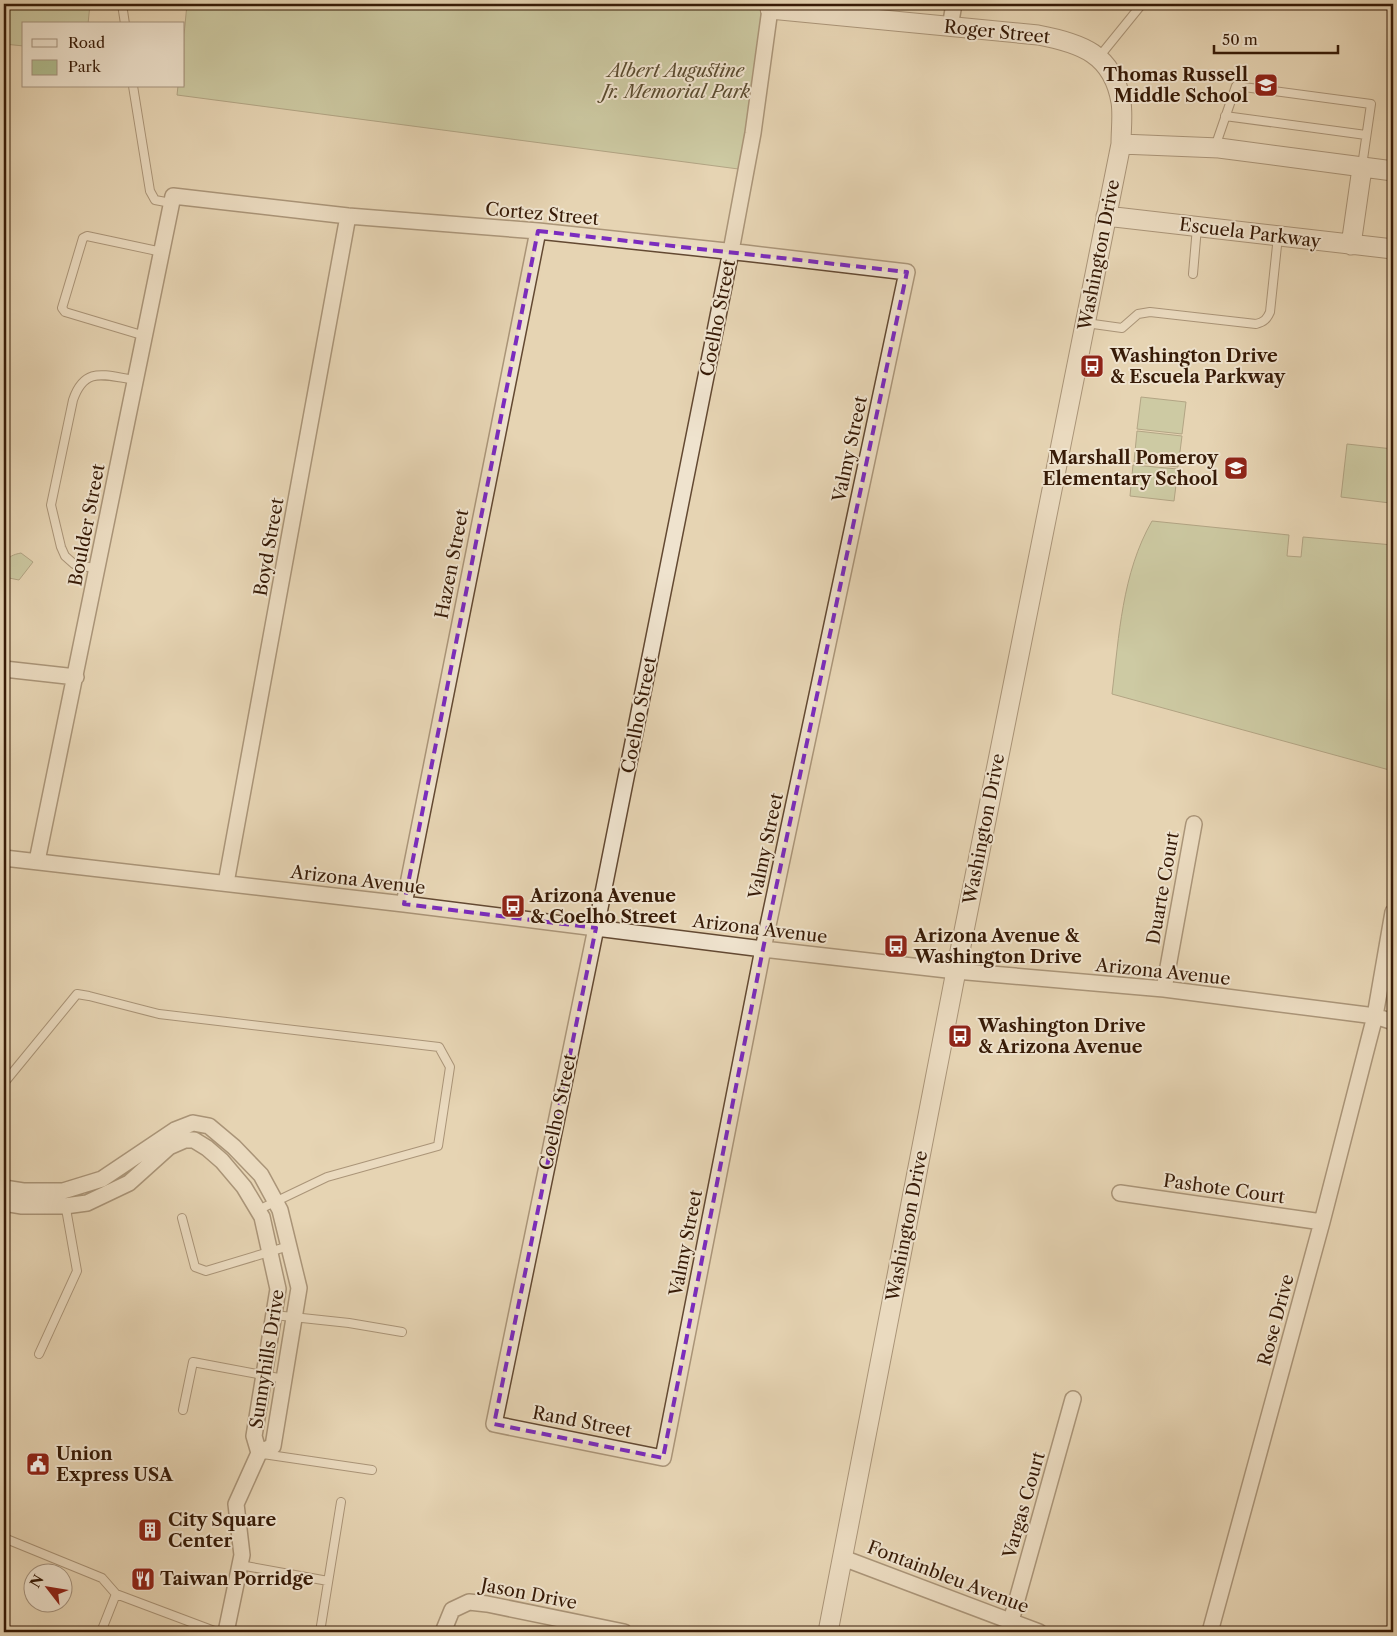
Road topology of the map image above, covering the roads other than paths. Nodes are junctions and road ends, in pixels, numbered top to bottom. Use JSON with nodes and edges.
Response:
{"nodes":[{"id":1,"x":122,"y":4,"type":"edge"},
{"id":2,"x":954,"y":4,"type":"edge"},
{"id":3,"x":1138,"y":5,"type":"edge"},
{"id":4,"x":770,"y":6,"type":"edge"},
{"id":5,"x":124,"y":22,"type":"edge"},
{"id":6,"x":950,"y":27,"type":"junction"},
{"id":7,"x":1098,"y":57,"type":"junction"},
{"id":8,"x":133,"y":88,"type":"edge"},
{"id":9,"x":1225,"y":116,"type":"junction"},
{"id":10,"x":1366,"y":136,"type":"junction"},
{"id":11,"x":1121,"y":144,"type":"junction"},
{"id":12,"x":1215,"y":148,"type":"junction"},
{"id":13,"x":1362,"y":168,"type":"junction"},
{"id":14,"x":1393,"y":172,"type":"edge"},
{"id":15,"x":172,"y":199,"type":"junction"},
{"id":16,"x":348,"y":216,"type":"junction"},
{"id":17,"x":1106,"y":216,"type":"junction"},
{"id":18,"x":1196,"y":227,"type":"junction"},
{"id":19,"x":538,"y":231,"type":"junction"},
{"id":20,"x":1278,"y":236,"type":"junction"},
{"id":21,"x":1352,"y":245,"type":"junction"},
{"id":22,"x":1393,"y":249,"type":"edge"},
{"id":23,"x":731,"y":251,"type":"junction"},
{"id":24,"x":162,"y":252,"type":"junction"},
{"id":25,"x":907,"y":272,"type":"joint"},
{"id":26,"x":1192,"y":274,"type":"dead end"},
{"id":27,"x":1085,"y":323,"type":"junction"},
{"id":28,"x":145,"y":336,"type":"junction"},
{"id":29,"x":136,"y":380,"type":"junction"},
{"id":30,"x":98,"y":569,"type":"junction"},
{"id":31,"x":4,"y":669,"type":"edge"},
{"id":32,"x":76,"y":677,"type":"junction"},
{"id":33,"x":1194,"y":824,"type":"dead end"},
{"id":34,"x":4,"y":858,"type":"edge"},
{"id":35,"x":37,"y":861,"type":"junction"},
{"id":36,"x":226,"y":883,"type":"junction"},
{"id":37,"x":404,"y":904,"type":"junction"},
{"id":38,"x":1393,"y":912,"type":"edge"},
{"id":39,"x":596,"y":928,"type":"junction"},
{"id":40,"x":763,"y":949,"type":"junction"},
{"id":41,"x":956,"y":971,"type":"junction"},
{"id":42,"x":1164,"y":989,"type":"junction"},
{"id":43,"x":1375,"y":1016,"type":"junction"},
{"id":44,"x":1393,"y":1022,"type":"edge"},
{"id":45,"x":4,"y":1083,"type":"edge"},
{"id":46,"x":4,"y":1188,"type":"edge"},
{"id":47,"x":1120,"y":1193,"type":"dead end"},
{"id":48,"x":64,"y":1199,"type":"junction"},
{"id":49,"x":275,"y":1200,"type":"junction"},
{"id":50,"x":4,"y":1203,"type":"edge"},
{"id":51,"x":258,"y":1210,"type":"junction"},
{"id":52,"x":182,"y":1218,"type":"dead end"},
{"id":53,"x":1322,"y":1222,"type":"junction"},
{"id":54,"x":289,"y":1246,"type":"junction"},
{"id":55,"x":270,"y":1252,"type":"junction"},
{"id":56,"x":274,"y":1315,"type":"junction"},
{"id":57,"x":294,"y":1318,"type":"junction"},
{"id":58,"x":402,"y":1332,"type":"dead end"},
{"id":59,"x":39,"y":1354,"type":"dead end"},
{"id":60,"x":264,"y":1376,"type":"junction"},
{"id":61,"x":284,"y":1379,"type":"junction"},
{"id":62,"x":1073,"y":1399,"type":"dead end"},
{"id":63,"x":183,"y":1410,"type":"dead end"},
{"id":64,"x":494,"y":1424,"type":"joint"},
{"id":65,"x":259,"y":1454,"type":"junction"},
{"id":66,"x":663,"y":1458,"type":"joint"},
{"id":67,"x":372,"y":1470,"type":"dead end"},
{"id":68,"x":341,"y":1502,"type":"dead end"},
{"id":69,"x":4,"y":1538,"type":"edge"},
{"id":70,"x":843,"y":1558,"type":"junction"},
{"id":71,"x":240,"y":1565,"type":"junction"},
{"id":72,"x":328,"y":1581,"type":"junction"},
{"id":73,"x":116,"y":1594,"type":"junction"},
{"id":74,"x":1011,"y":1621,"type":"junction"},
{"id":75,"x":100,"y":1632,"type":"edge"},
{"id":76,"x":216,"y":1632,"type":"edge"},
{"id":77,"x":226,"y":1632,"type":"edge"},
{"id":78,"x":320,"y":1632,"type":"edge"},
{"id":79,"x":443,"y":1632,"type":"edge"},
{"id":80,"x":624,"y":1632,"type":"edge"},
{"id":81,"x":828,"y":1632,"type":"edge"},
{"id":82,"x":1039,"y":1632,"type":"edge"},
{"id":83,"x":1210,"y":1632,"type":"edge"}],
"edges":[{"from":1,"to":5,"type":"lane"},
{"from":2,"to":6,"type":"street"},
{"from":3,"to":7,"type":"lane"},
{"from":4,"to":6,"type":"street","name":"Roger Street"},
{"from":4,"to":23,"type":"street","name":"Coelho Street"},
{"from":6,"to":7,"type":"street","name":"Roger Street"},
{"from":7,"to":11,"type":"street","name":"Roger Street"},
{"from":8,"to":15,"type":"lane"},
{"from":9,"to":10,"type":"lane"},
{"from":9,"to":10,"type":"lane"},
{"from":9,"to":12,"type":"lane"},
{"from":10,"to":13,"type":"lane"},
{"from":11,"to":12,"type":"street"},
{"from":11,"to":17,"type":"street","name":"Washington Drive"},
{"from":12,"to":13,"type":"street"},
{"from":13,"to":14,"type":"street"},
{"from":13,"to":21,"type":"street"},
{"from":15,"to":16,"type":"street","name":"Cortez Street"},
{"from":15,"to":24,"type":"street","name":"Boulder Street"},
{"from":16,"to":19,"type":"street","name":"Cortez Street"},
{"from":16,"to":36,"type":"street","name":"Boyd Street"},
{"from":17,"to":18,"type":"street","name":"Escuela Parkway"},
{"from":17,"to":27,"type":"street","name":"Washington Drive"},
{"from":18,"to":20,"type":"street","name":"Escuela Parkway"},
{"from":18,"to":26,"type":"lane"},
{"from":19,"to":23,"type":"street","name":"Cortez Street"},
{"from":19,"to":37,"type":"street","name":"Hazen Street"},
{"from":20,"to":21,"type":"street","name":"Escuela Parkway"},
{"from":20,"to":27,"type":"lane"},
{"from":21,"to":22,"type":"street","name":"Escuela Parkway"},
{"from":23,"to":25,"type":"street","name":"Cortez Street"},
{"from":23,"to":39,"type":"street","name":"Coelho Street"},
{"from":24,"to":28,"type":"street","name":"Boulder Street"},
{"from":24,"to":28,"type":"lane"},
{"from":25,"to":40,"type":"street","name":"Valmy Street"},
{"from":27,"to":41,"type":"street","name":"Washington Drive"},
{"from":28,"to":29,"type":"street","name":"Boulder Street"},
{"from":29,"to":30,"type":"street","name":"Boulder Street"},
{"from":29,"to":30,"type":"lane"},
{"from":30,"to":32,"type":"street","name":"Boulder Street"},
{"from":31,"to":32,"type":"street"},
{"from":32,"to":35,"type":"street","name":"Boulder Street"},
{"from":33,"to":42,"type":"street","name":"Duarte Court"},
{"from":34,"to":35,"type":"street","name":"Arizona Avenue"},
{"from":35,"to":36,"type":"street","name":"Arizona Avenue"},
{"from":36,"to":37,"type":"street","name":"Arizona Avenue"},
{"from":37,"to":39,"type":"street","name":"Arizona Avenue"},
{"from":38,"to":43,"type":"street","name":"Rose Drive"},
{"from":39,"to":40,"type":"street","name":"Arizona Avenue"},
{"from":39,"to":64,"type":"street","name":"Coelho Street"},
{"from":40,"to":41,"type":"street","name":"Arizona Avenue"},
{"from":40,"to":66,"type":"street","name":"Valmy Street"},
{"from":41,"to":42,"type":"street","name":"Arizona Avenue"},
{"from":41,"to":70,"type":"street","name":"Washington Drive"},
{"from":42,"to":43,"type":"street","name":"Arizona Avenue"},
{"from":43,"to":44,"type":"street","name":"Arizona Avenue"},
{"from":43,"to":53,"type":"street","name":"Rose Drive"},
{"from":45,"to":49,"type":"lane"},
{"from":46,"to":48,"type":"street","name":"Sunnyhills Drive"},
{"from":47,"to":53,"type":"street","name":"Pashote Court"},
{"from":48,"to":49,"type":"street","name":"Sunnyhills Drive"},
{"from":48,"to":50,"type":"street","name":"Sunnyhills Drive"},
{"from":48,"to":51,"type":"street","name":"Sunnyhills Drive"},
{"from":48,"to":59,"type":"lane"},
{"from":49,"to":51,"type":"lane"},
{"from":49,"to":54,"type":"street","name":"Sunnyhills Drive"},
{"from":51,"to":55,"type":"street","name":"Sunnyhills Drive"},
{"from":52,"to":55,"type":"lane"},
{"from":53,"to":83,"type":"street","name":"Rose Drive"},
{"from":54,"to":55,"type":"lane"},
{"from":54,"to":57,"type":"street","name":"Sunnyhills Drive"},
{"from":55,"to":56,"type":"street","name":"Sunnyhills Drive"},
{"from":56,"to":57,"type":"lane"},
{"from":56,"to":60,"type":"street","name":"Sunnyhills Drive"},
{"from":57,"to":58,"type":"lane"},
{"from":57,"to":61,"type":"street","name":"Sunnyhills Drive"},
{"from":60,"to":61,"type":"lane"},
{"from":60,"to":63,"type":"lane"},
{"from":60,"to":65,"type":"street","name":"Sunnyhills Drive"},
{"from":61,"to":65,"type":"street","name":"Sunnyhills Drive"},
{"from":62,"to":74,"type":"street","name":"Vargas Court"},
{"from":64,"to":66,"type":"street","name":"Rand Street"},
{"from":65,"to":67,"type":"lane"},
{"from":65,"to":71,"type":"street","name":"Sunnyhills Drive"},
{"from":68,"to":72,"type":"lane"},
{"from":69,"to":73,"type":"lane"},
{"from":70,"to":74,"type":"street","name":"Fontainbleu Avenue"},
{"from":70,"to":81,"type":"street","name":"Washington Drive"},
{"from":71,"to":72,"type":"lane"},
{"from":71,"to":77,"type":"street","name":"Sunnyhills Drive"},
{"from":72,"to":78,"type":"lane"},
{"from":73,"to":75,"type":"lane"},
{"from":73,"to":76,"type":"lane"},
{"from":74,"to":82,"type":"street","name":"Fontainbleu Avenue"},
{"from":79,"to":80,"type":"street","name":"Jason Drive"}]}
